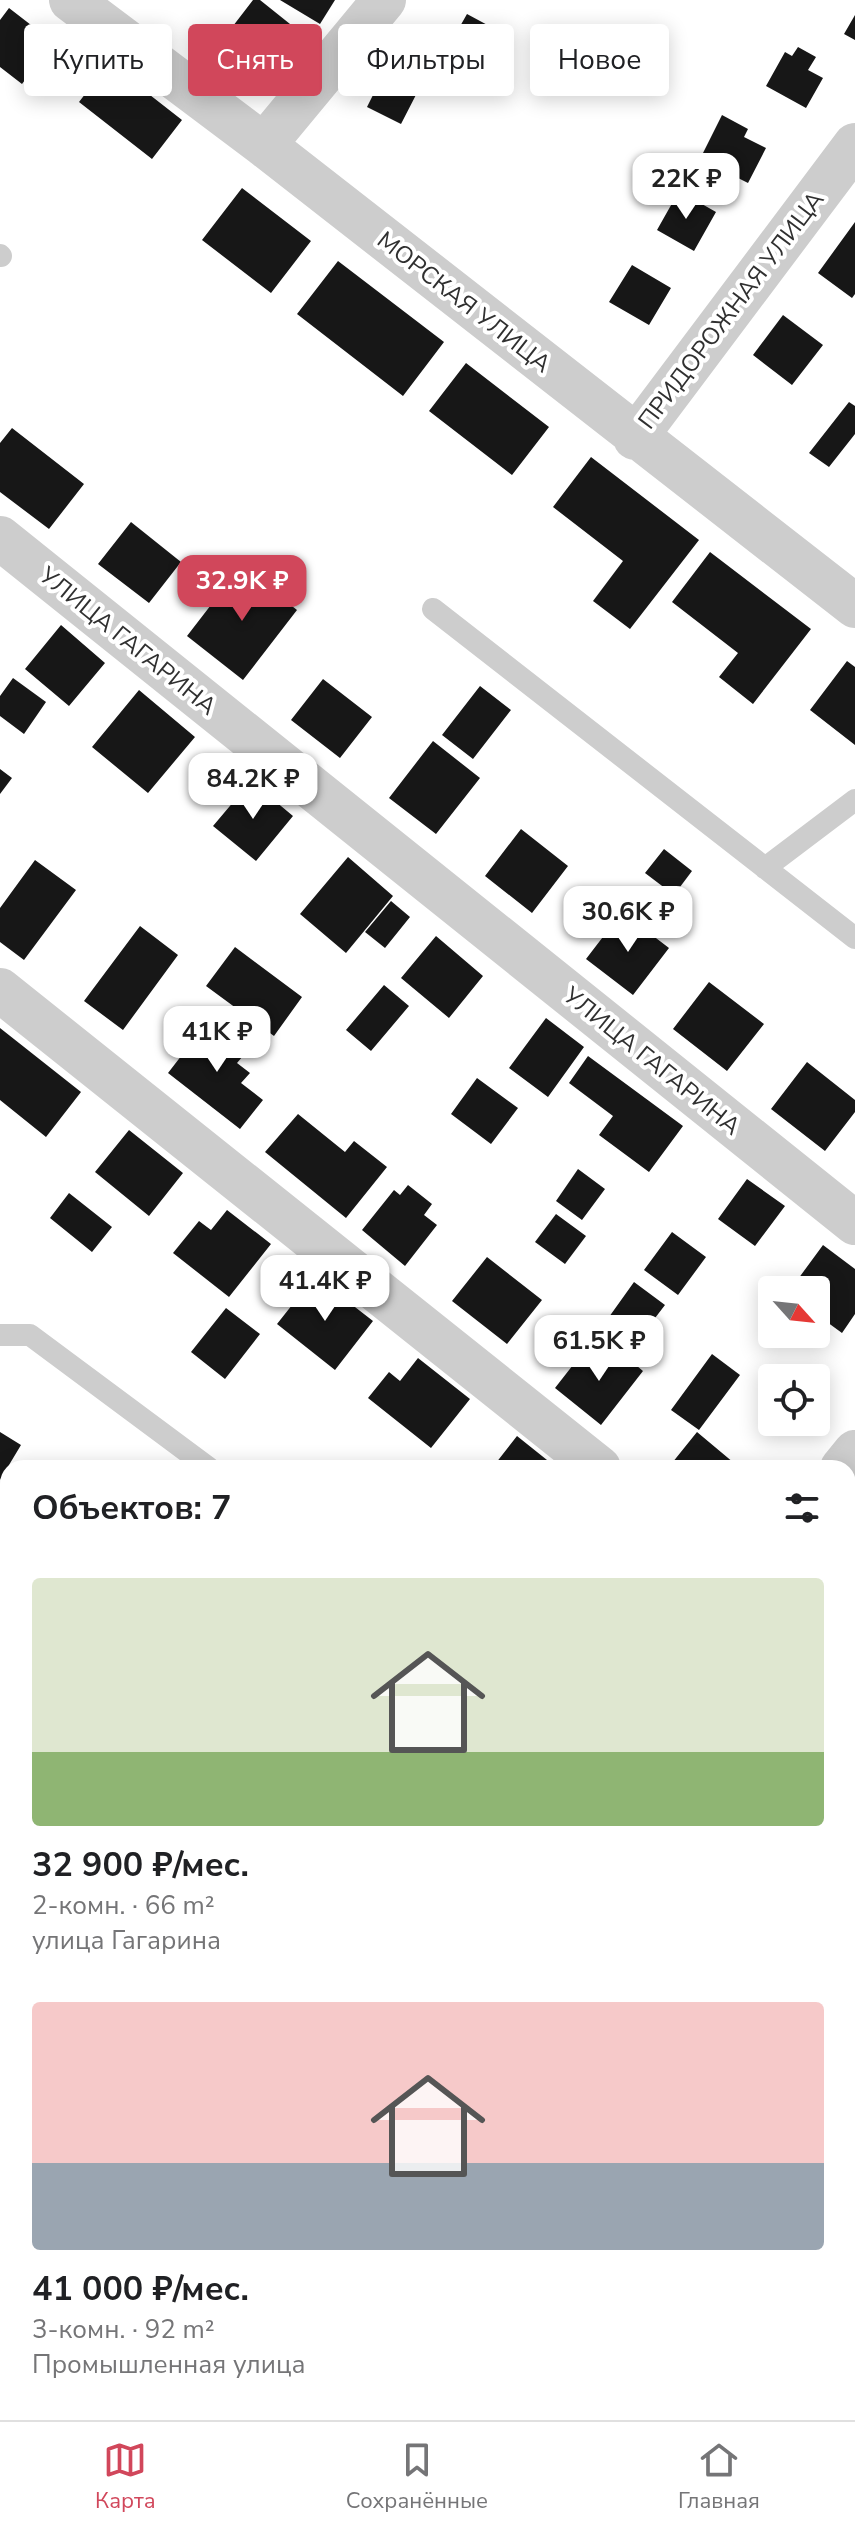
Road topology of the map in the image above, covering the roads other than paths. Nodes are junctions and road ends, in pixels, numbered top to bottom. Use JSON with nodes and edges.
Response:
{"nodes":[{"id":1,"x":71,"y":0,"type":"edge"},
{"id":2,"x":384,"y":0,"type":"edge"},
{"id":3,"x":264,"y":145,"type":"junction"},
{"id":4,"x":855,"y":145,"type":"edge"},
{"id":5,"x":635,"y":438,"type":"junction"},
{"id":6,"x":0,"y":538,"type":"edge"},
{"id":7,"x":855,"y":606,"type":"edge"},
{"id":8,"x":433,"y":609,"type":"dead end"},
{"id":9,"x":855,"y":800,"type":"edge"},
{"id":10,"x":765,"y":868,"type":"junction"},
{"id":11,"x":855,"y":938,"type":"edge"},
{"id":12,"x":0,"y":990,"type":"edge"},
{"id":13,"x":855,"y":1223,"type":"edge"},
{"id":14,"x":0,"y":1335,"type":"edge"},
{"id":15,"x":198,"y":1460,"type":"edge"},
{"id":16,"x":589,"y":1460,"type":"edge"}],
"edges":[{"from":1,"to":3,"type":"street","name":"МОРСКАЯ УЛИЦА"},
{"from":2,"to":3,"type":"street"},
{"from":3,"to":5,"type":"street","name":"МОРСКАЯ УЛИЦА"},
{"from":4,"to":5,"type":"street","name":"ПРИДОРОЖНАЯ УЛИЦА"},
{"from":5,"to":7,"type":"street","name":"МОРСКАЯ УЛИЦА"},
{"from":6,"to":13,"type":"street","name":"УЛИЦА ГАГАРИНА"},
{"from":8,"to":10,"type":"lane"},
{"from":9,"to":10,"type":"lane"},
{"from":10,"to":11,"type":"lane"},
{"from":12,"to":16,"type":"street"},
{"from":14,"to":15,"type":"lane"}]}
